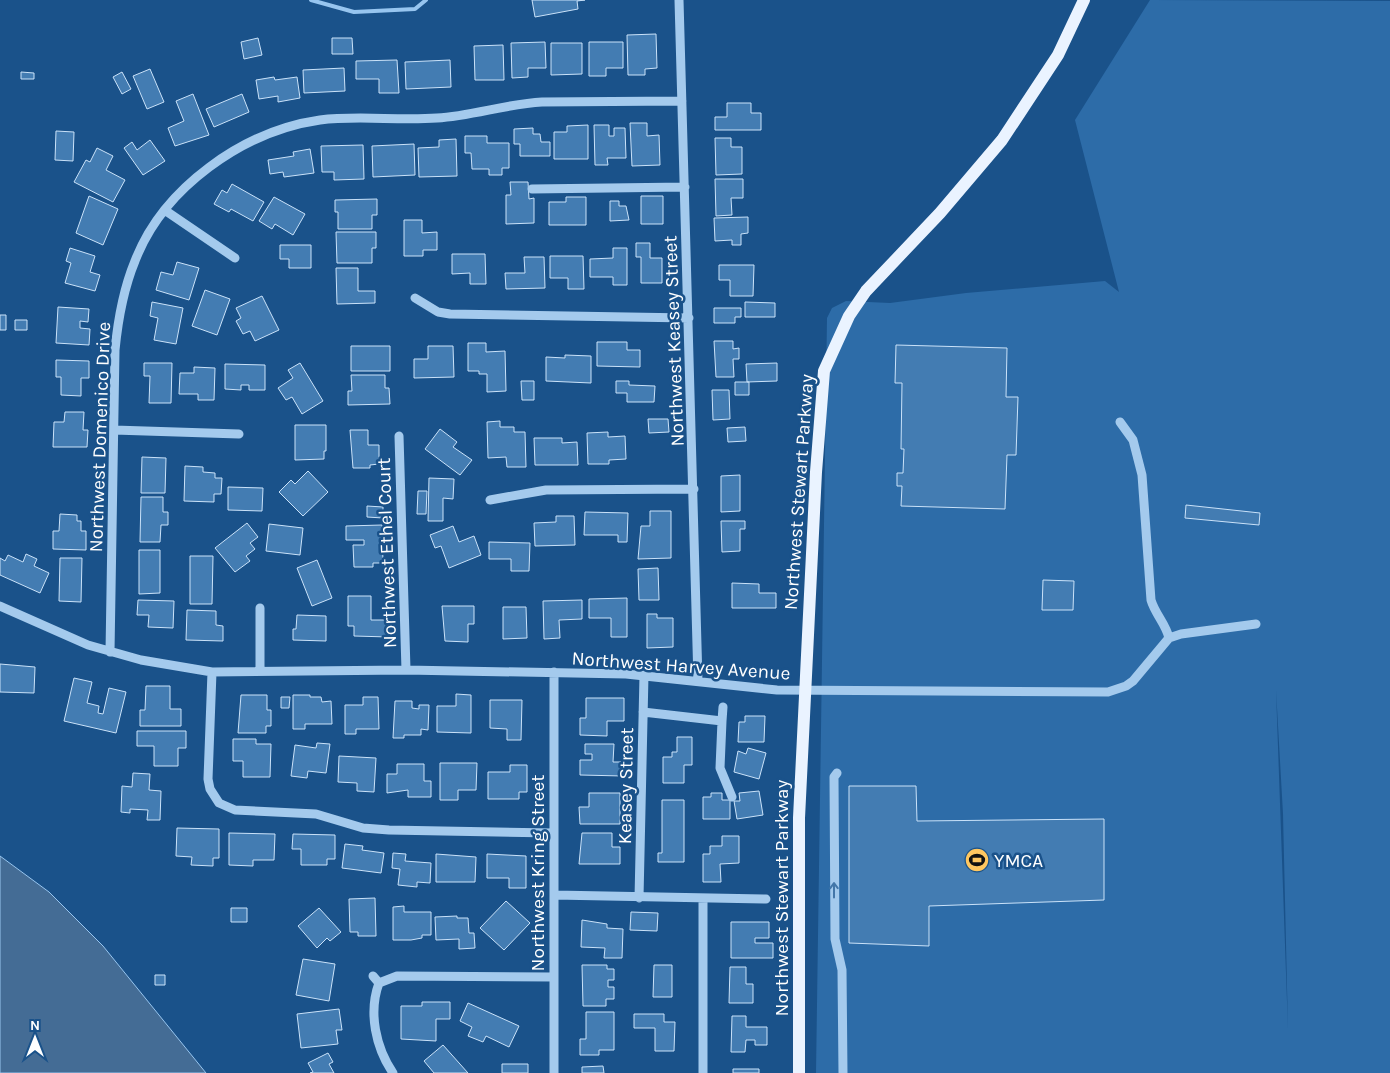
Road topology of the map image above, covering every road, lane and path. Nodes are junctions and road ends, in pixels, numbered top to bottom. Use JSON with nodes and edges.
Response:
{"nodes":[{"id":1,"x":679,"y":0,"type":"edge"},
{"id":2,"x":1084,"y":0,"type":"edge"},
{"id":3,"x":682,"y":101,"type":"junction"},
{"id":4,"x":685,"y":187,"type":"junction"},
{"id":5,"x":532,"y":189,"type":"dead end"},
{"id":6,"x":166,"y":211,"type":"junction"},
{"id":7,"x":236,"y":258,"type":"dead end"},
{"id":8,"x":415,"y":298,"type":"dead end"},
{"id":9,"x":690,"y":318,"type":"junction"},
{"id":10,"x":1120,"y":422,"type":"dead end"},
{"id":11,"x":114,"y":430,"type":"junction"},
{"id":12,"x":239,"y":434,"type":"dead end"},
{"id":13,"x":399,"y":436,"type":"dead end"},
{"id":14,"x":694,"y":489,"type":"junction"},
{"id":15,"x":490,"y":500,"type":"dead end"},
{"id":16,"x":0,"y":606,"type":"edge"},
{"id":17,"x":260,"y":608,"type":"dead end"},
{"id":18,"x":1256,"y":624,"type":"dead end"},
{"id":19,"x":1169,"y":638,"type":"junction"},
{"id":20,"x":110,"y":652,"type":"junction"},
{"id":21,"x":406,"y":670,"type":"junction"},
{"id":22,"x":260,"y":671,"type":"junction"},
{"id":23,"x":212,"y":672,"type":"junction"},
{"id":24,"x":554,"y":672,"type":"junction"},
{"id":25,"x":644,"y":675,"type":"junction"},
{"id":26,"x":698,"y":681,"type":"junction"},
{"id":27,"x":804,"y":689,"type":"junction"},
{"id":28,"x":723,"y":707,"type":"dead end"},
{"id":29,"x":643,"y":712,"type":"junction"},
{"id":30,"x":722,"y":721,"type":"junction"},
{"id":31,"x":837,"y":773,"type":"dead end"},
{"id":32,"x":732,"y":797,"type":"dead end"},
{"id":33,"x":553,"y":833,"type":"junction"},
{"id":34,"x":554,"y":895,"type":"junction"},
{"id":35,"x":639,"y":898,"type":"junction"},
{"id":36,"x":703,"y":898,"type":"junction"},
{"id":37,"x":766,"y":899,"type":"dead end"},
{"id":38,"x":553,"y":977,"type":"junction"},
{"id":39,"x":393,"y":1073,"type":"edge"},
{"id":40,"x":554,"y":1073,"type":"edge"},
{"id":41,"x":703,"y":1073,"type":"edge"},
{"id":42,"x":798,"y":1073,"type":"edge"},
{"id":43,"x":843,"y":1073,"type":"edge"}],
"edges":[{"from":1,"to":3,"type":"street","name":"Northwest Keasey Street"},
{"from":2,"to":27,"type":"main road","name":"Northwest Stewart Parkway"},
{"from":3,"to":4,"type":"street","name":"Northwest Keasey Street"},
{"from":3,"to":6,"type":"street","name":"Northwest Domenico Drive"},
{"from":4,"to":5,"type":"street"},
{"from":4,"to":9,"type":"street","name":"Northwest Keasey Street"},
{"from":6,"to":7,"type":"street"},
{"from":6,"to":11,"type":"street","name":"Northwest Domenico Drive"},
{"from":8,"to":9,"type":"street"},
{"from":9,"to":14,"type":"street","name":"Northwest Keasey Street"},
{"from":10,"to":19,"type":"street"},
{"from":11,"to":12,"type":"street"},
{"from":11,"to":20,"type":"street","name":"Northwest Domenico Drive"},
{"from":13,"to":21,"type":"street","name":"Northwest Ethel Court"},
{"from":14,"to":15,"type":"street"},
{"from":14,"to":26,"type":"street","name":"Northwest Keasey Street"},
{"from":16,"to":20,"type":"street","name":"Northwest Harvey Avenue"},
{"from":17,"to":22,"type":"street"},
{"from":18,"to":19,"type":"street"},
{"from":19,"to":27,"type":"street","name":"Northwest Harvey Avenue"},
{"from":20,"to":23,"type":"street","name":"Northwest Harvey Avenue"},
{"from":21,"to":22,"type":"street","name":"Northwest Harvey Avenue"},
{"from":21,"to":24,"type":"street","name":"Northwest Harvey Avenue"},
{"from":22,"to":23,"type":"street","name":"Northwest Harvey Avenue"},
{"from":23,"to":33,"type":"street"},
{"from":24,"to":25,"type":"street","name":"Northwest Harvey Avenue"},
{"from":24,"to":33,"type":"street","name":"Northwest Kring Street"},
{"from":25,"to":26,"type":"street","name":"Northwest Harvey Avenue"},
{"from":25,"to":29,"type":"street","name":"Keasey Street"},
{"from":26,"to":27,"type":"street","name":"Northwest Harvey Avenue"},
{"from":27,"to":42,"type":"main road","name":"Northwest Stewart Parkway"},
{"from":28,"to":30,"type":"street"},
{"from":29,"to":30,"type":"street"},
{"from":29,"to":35,"type":"street","name":"Keasey Street"},
{"from":30,"to":32,"type":"street"},
{"from":43,"to":31,"type":"street","one_way":true},
{"from":33,"to":34,"type":"street","name":"Northwest Kring Street"},
{"from":34,"to":35,"type":"street"},
{"from":34,"to":38,"type":"street","name":"Northwest Kring Street"},
{"from":35,"to":36,"type":"street"},
{"from":36,"to":37,"type":"street"},
{"from":36,"to":41,"type":"street"},
{"from":38,"to":39,"type":"street"},
{"from":38,"to":40,"type":"street","name":"Northwest Kring Street"}]}
